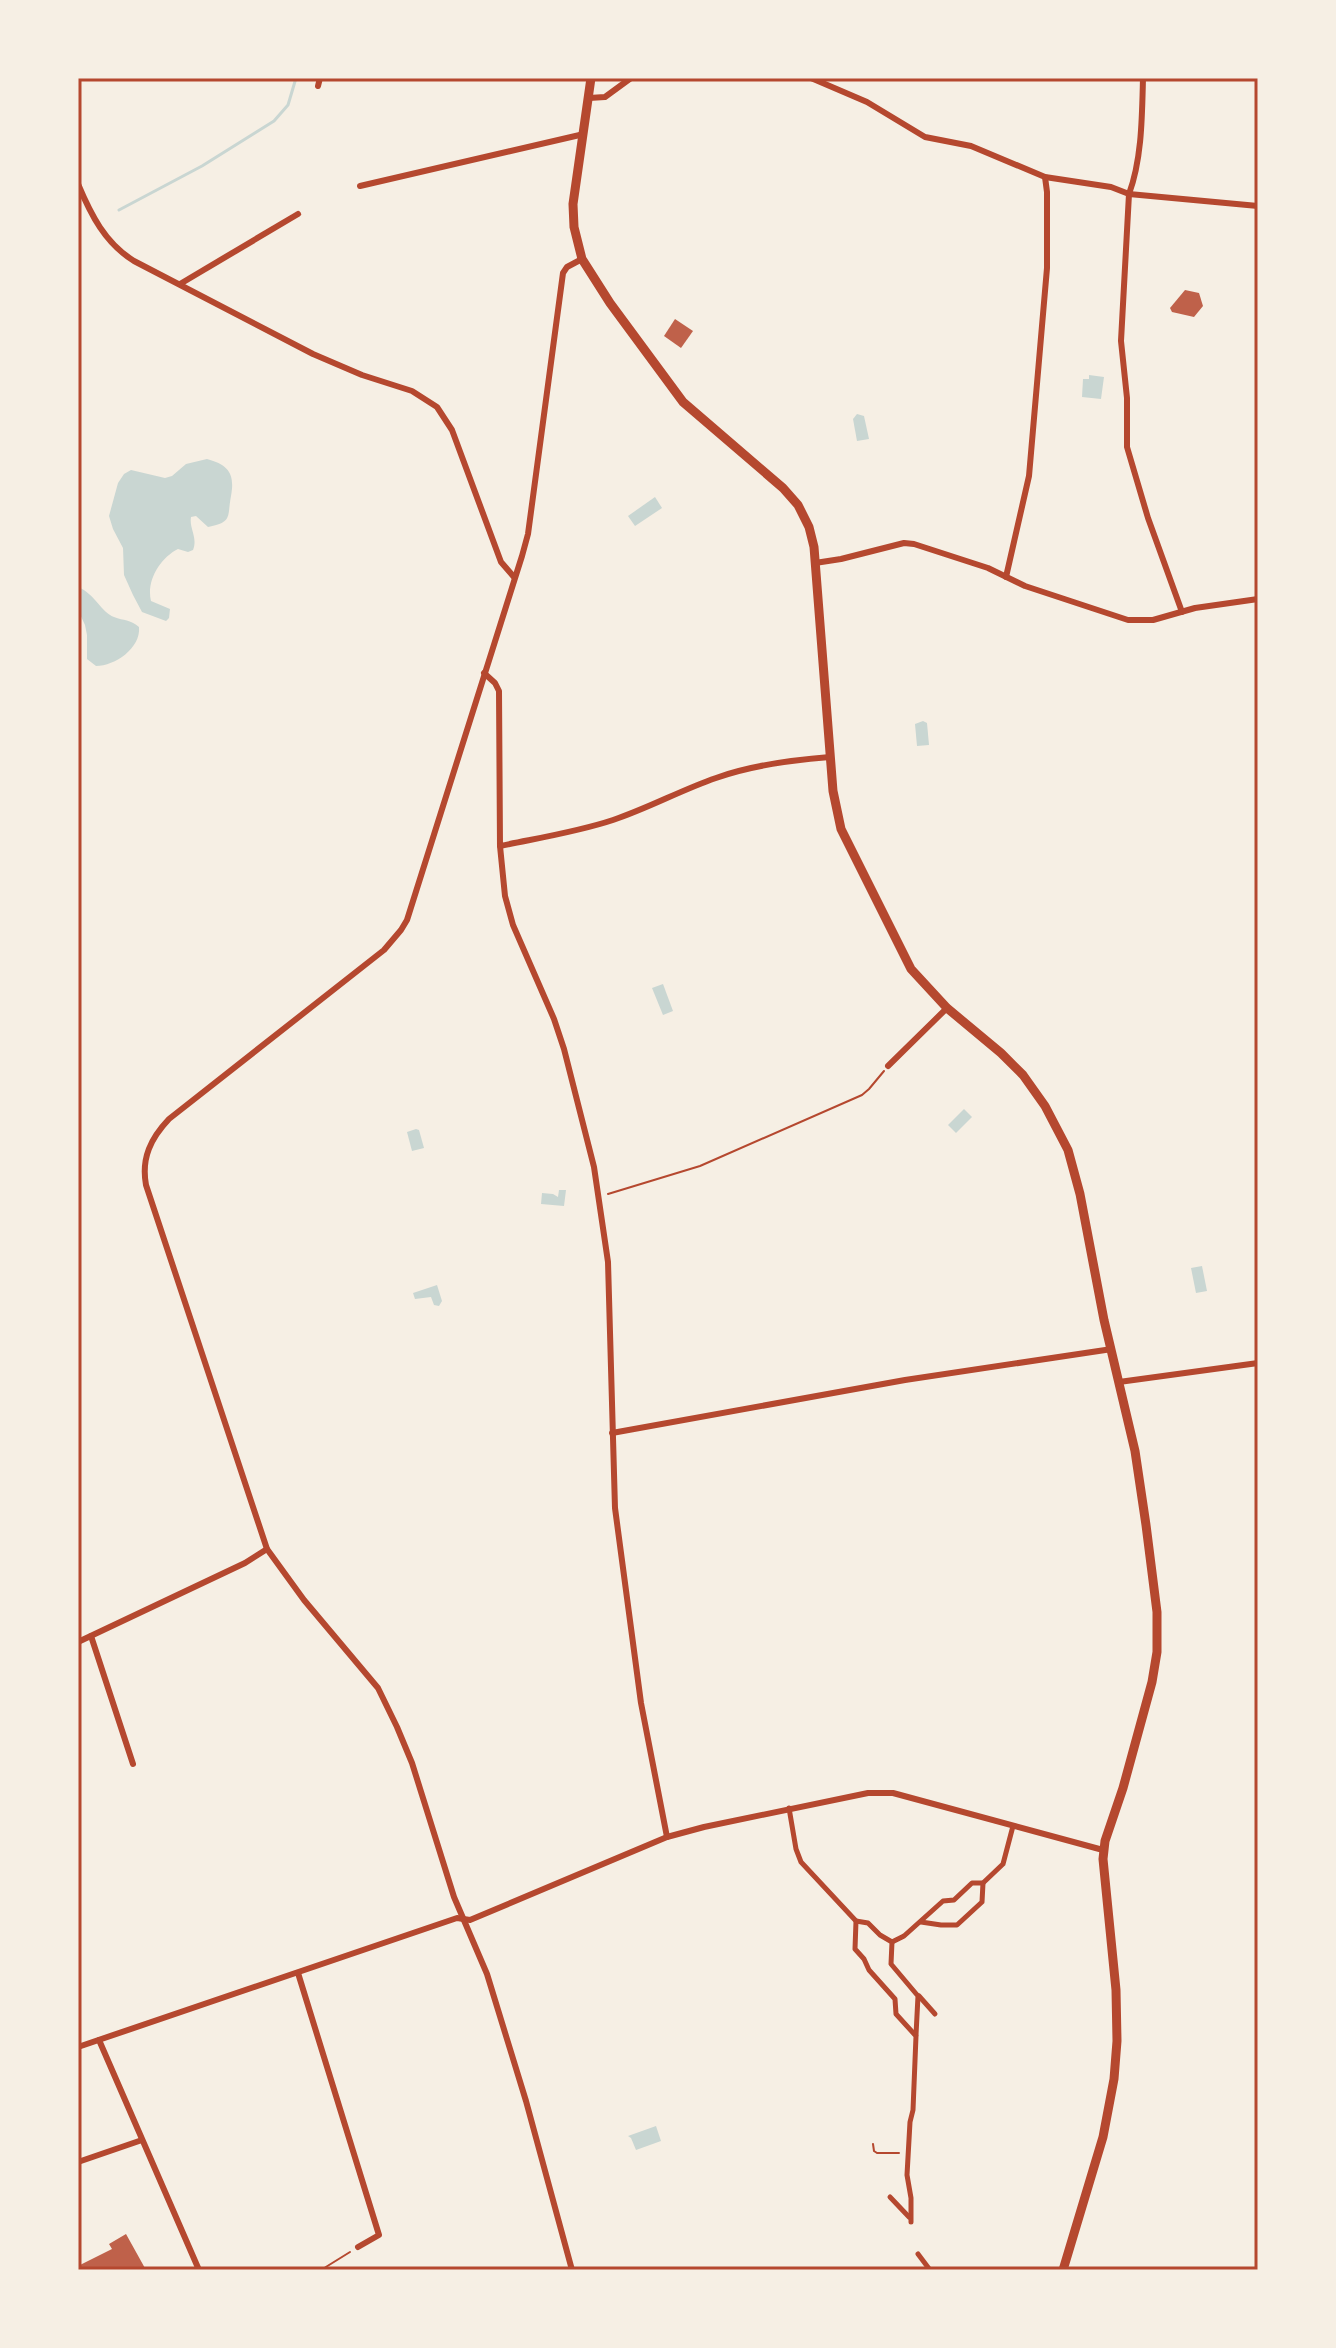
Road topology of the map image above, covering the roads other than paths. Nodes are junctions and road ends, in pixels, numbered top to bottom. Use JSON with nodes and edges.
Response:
{"nodes":[{"id":1,"x":320,"y":78,"type":"edge"},
{"id":2,"x":591,"y":78,"type":"edge"},
{"id":3,"x":631,"y":78,"type":"edge"},
{"id":4,"x":811,"y":78,"type":"edge"},
{"id":5,"x":1143,"y":78,"type":"edge"},
{"id":6,"x":318,"y":86,"type":"dead end"},
{"id":7,"x":589,"y":98,"type":"junction"},
{"id":8,"x":584,"y":134,"type":"junction"},
{"id":9,"x":1045,"y":177,"type":"junction"},
{"id":10,"x":78,"y":184,"type":"edge"},
{"id":11,"x":360,"y":186,"type":"dead end"},
{"id":12,"x":1129,"y":194,"type":"junction"},
{"id":13,"x":1258,"y":206,"type":"edge"},
{"id":14,"x":298,"y":214,"type":"dead end"},
{"id":15,"x":582,"y":259,"type":"junction"},
{"id":16,"x":180,"y":284,"type":"junction"},
{"id":17,"x":815,"y":563,"type":"junction"},
{"id":18,"x":514,"y":577,"type":"junction"},
{"id":19,"x":1006,"y":577,"type":"junction"},
{"id":20,"x":1258,"y":599,"type":"edge"},
{"id":21,"x":1182,"y":612,"type":"junction"},
{"id":22,"x":484,"y":673,"type":"junction"},
{"id":23,"x":830,"y":757,"type":"junction"},
{"id":24,"x":500,"y":846,"type":"junction"},
{"id":25,"x":947,"y":1008,"type":"junction"},
{"id":26,"x":888,"y":1066,"type":"road end"},
{"id":27,"x":1112,"y":1349,"type":"junction"},
{"id":28,"x":1258,"y":1363,"type":"edge"},
{"id":29,"x":1119,"y":1382,"type":"junction"},
{"id":30,"x":612,"y":1433,"type":"junction"},
{"id":31,"x":267,"y":1549,"type":"junction"},
{"id":32,"x":91,"y":1636,"type":"junction"},
{"id":33,"x":78,"y":1642,"type":"edge"},
{"id":34,"x":133,"y":1764,"type":"dead end"},
{"id":35,"x":789,"y":1808,"type":"junction"},
{"id":36,"x":1013,"y":1826,"type":"junction"},
{"id":37,"x":667,"y":1837,"type":"junction"},
{"id":38,"x":1103,"y":1850,"type":"junction"},
{"id":39,"x":983,"y":1883,"type":"junction"},
{"id":40,"x":463,"y":1919,"type":"junction"},
{"id":41,"x":856,"y":1921,"type":"junction"},
{"id":42,"x":921,"y":1922,"type":"junction"},
{"id":43,"x":892,"y":1942,"type":"junction"},
{"id":44,"x":298,"y":1973,"type":"junction"},
{"id":45,"x":918,"y":1996,"type":"junction"},
{"id":46,"x":935,"y":2014,"type":"dead end"},
{"id":47,"x":916,"y":2036,"type":"junction"},
{"id":48,"x":99,"y":2040,"type":"junction"},
{"id":49,"x":78,"y":2047,"type":"edge"},
{"id":50,"x":142,"y":2140,"type":"junction"},
{"id":51,"x":78,"y":2162,"type":"edge"},
{"id":52,"x":890,"y":2197,"type":"dead end"},
{"id":53,"x":358,"y":2247,"type":"road end"},
{"id":54,"x":918,"y":2254,"type":"dead end"},
{"id":55,"x":199,"y":2270,"type":"edge"},
{"id":56,"x":572,"y":2270,"type":"edge"},
{"id":57,"x":930,"y":2270,"type":"edge"},
{"id":58,"x":1063,"y":2270,"type":"edge"}],
"edges":[{"from":1,"to":6,"type":"street"},
{"from":2,"to":7,"type":"main road"},
{"from":3,"to":7,"type":"street"},
{"from":4,"to":9,"type":"street"},
{"from":5,"to":12,"type":"street"},
{"from":7,"to":8,"type":"main road"},
{"from":8,"to":11,"type":"street"},
{"from":8,"to":15,"type":"main road"},
{"from":9,"to":12,"type":"street"},
{"from":9,"to":19,"type":"street"},
{"from":10,"to":16,"type":"street"},
{"from":12,"to":13,"type":"street"},
{"from":12,"to":21,"type":"street"},
{"from":14,"to":16,"type":"street"},
{"from":15,"to":17,"type":"main road"},
{"from":15,"to":18,"type":"street"},
{"from":16,"to":18,"type":"street"},
{"from":17,"to":19,"type":"street"},
{"from":17,"to":23,"type":"main road"},
{"from":18,"to":22,"type":"street"},
{"from":19,"to":21,"type":"street"},
{"from":20,"to":21,"type":"street"},
{"from":22,"to":24,"type":"street"},
{"from":22,"to":31,"type":"street"},
{"from":23,"to":24,"type":"street"},
{"from":23,"to":25,"type":"main road"},
{"from":24,"to":30,"type":"street"},
{"from":25,"to":26,"type":"street"},
{"from":25,"to":27,"type":"main road"},
{"from":27,"to":29,"type":"main road"},
{"from":27,"to":30,"type":"street"},
{"from":28,"to":29,"type":"street"},
{"from":29,"to":38,"type":"main road"},
{"from":30,"to":37,"type":"street"},
{"from":31,"to":32,"type":"street"},
{"from":31,"to":40,"type":"street"},
{"from":32,"to":33,"type":"street"},
{"from":32,"to":34,"type":"street"},
{"from":35,"to":36,"type":"street"},
{"from":35,"to":37,"type":"street"},
{"from":35,"to":41,"type":"street"},
{"from":36,"to":38,"type":"street"},
{"from":36,"to":39,"type":"street"},
{"from":37,"to":40,"type":"street"},
{"from":38,"to":58,"type":"main road"},
{"from":39,"to":42,"type":"street"},
{"from":39,"to":42,"type":"street"},
{"from":40,"to":44,"type":"street"},
{"from":40,"to":56,"type":"street"},
{"from":41,"to":43,"type":"street"},
{"from":41,"to":47,"type":"street"},
{"from":42,"to":43,"type":"street"},
{"from":43,"to":45,"type":"street"},
{"from":44,"to":48,"type":"street"},
{"from":44,"to":53,"type":"street"},
{"from":45,"to":46,"type":"street"},
{"from":45,"to":47,"type":"street"},
{"from":47,"to":52,"type":"street"},
{"from":48,"to":49,"type":"street"},
{"from":48,"to":50,"type":"street"},
{"from":50,"to":51,"type":"street"},
{"from":50,"to":55,"type":"street"},
{"from":54,"to":57,"type":"street"}]}
